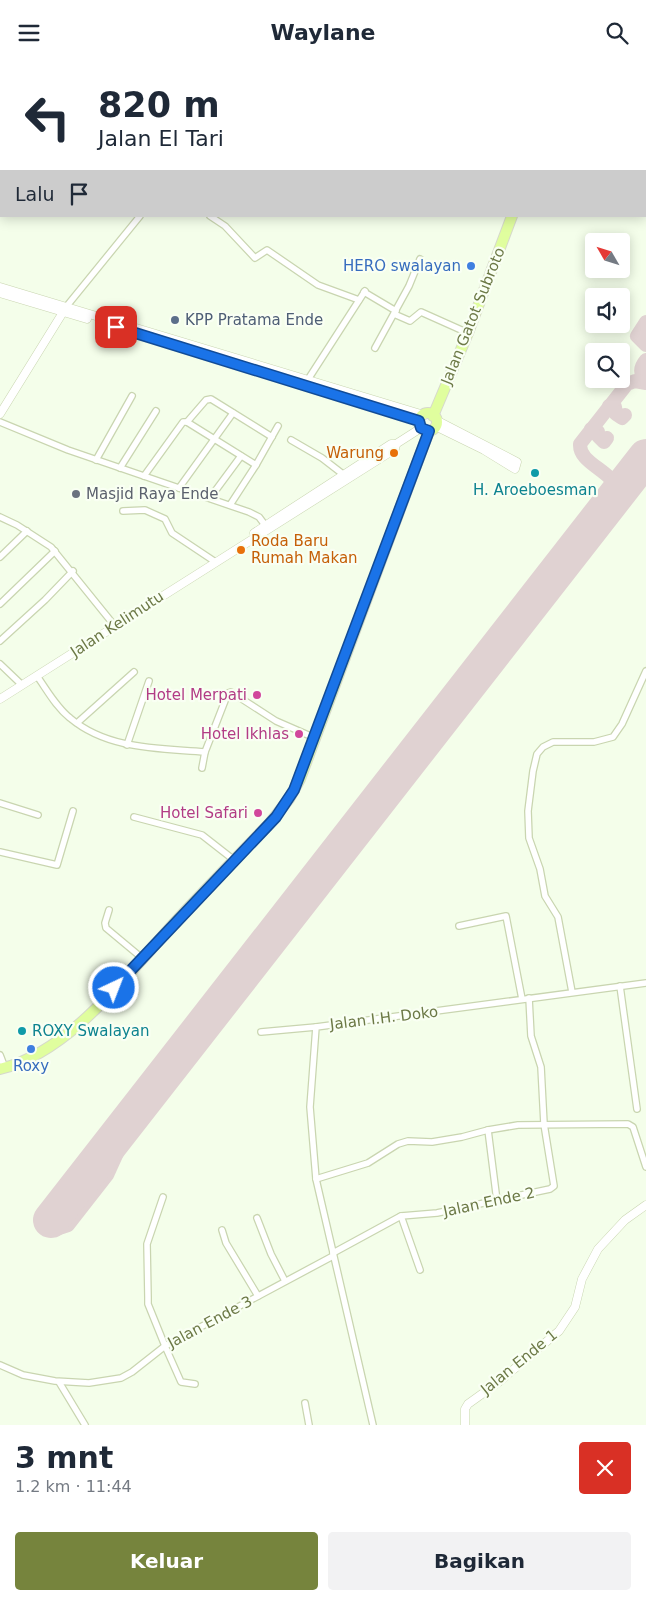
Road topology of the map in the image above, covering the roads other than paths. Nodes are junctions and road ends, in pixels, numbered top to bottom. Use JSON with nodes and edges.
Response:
{"nodes":[{"id":1,"x":139,"y":217,"type":"edge"},
{"id":2,"x":212,"y":217,"type":"edge"},
{"id":3,"x":512,"y":217,"type":"edge"},
{"id":4,"x":420,"y":259,"type":"dead end"},
{"id":5,"x":0,"y":287,"type":"edge"},
{"id":6,"x":0,"y":293,"type":"edge"},
{"id":7,"x":359,"y":300,"type":"junction"},
{"id":8,"x":65,"y":310,"type":"junction"},
{"id":9,"x":395,"y":312,"type":"junction"},
{"id":10,"x":468,"y":333,"type":"junction"},
{"id":11,"x":376,"y":347,"type":"dead end"},
{"id":12,"x":242,"y":364,"type":"junction"},
{"id":13,"x":308,"y":381,"type":"junction"},
{"id":14,"x":132,"y":396,"type":"dead end"},
{"id":15,"x":156,"y":411,"type":"dead end"},
{"id":16,"x":232,"y":413,"type":"junction"},
{"id":17,"x":0,"y":414,"type":"edge"},
{"id":18,"x":0,"y":422,"type":"edge"},
{"id":19,"x":187,"y":422,"type":"junction"},
{"id":20,"x":428,"y":422,"type":"junction"},
{"id":21,"x":278,"y":426,"type":"dead end"},
{"id":22,"x":272,"y":437,"type":"junction"},
{"id":23,"x":212,"y":439,"type":"junction"},
{"id":24,"x":291,"y":439,"type":"dead end"},
{"id":25,"x":396,"y":444,"type":"junction"},
{"id":26,"x":241,"y":456,"type":"junction"},
{"id":27,"x":96,"y":460,"type":"junction"},
{"id":28,"x":256,"y":465,"type":"junction"},
{"id":29,"x":516,"y":466,"type":"dead end"},
{"id":30,"x":120,"y":468,"type":"junction"},
{"id":31,"x":344,"y":475,"type":"junction"},
{"id":32,"x":144,"y":476,"type":"junction"},
{"id":33,"x":178,"y":488,"type":"junction"},
{"id":34,"x":210,"y":498,"type":"junction"},
{"id":35,"x":230,"y":505,"type":"junction"},
{"id":36,"x":123,"y":511,"type":"dead end"},
{"id":37,"x":0,"y":517,"type":"edge"},
{"id":38,"x":267,"y":528,"type":"junction"},
{"id":39,"x":27,"y":531,"type":"junction"},
{"id":40,"x":54,"y":551,"type":"junction"},
{"id":41,"x":0,"y":557,"type":"edge"},
{"id":42,"x":214,"y":561,"type":"junction"},
{"id":43,"x":73,"y":571,"type":"junction"},
{"id":44,"x":1,"y":602,"type":"edge"},
{"id":45,"x":114,"y":625,"type":"junction"},
{"id":46,"x":0,"y":641,"type":"edge"},
{"id":47,"x":0,"y":664,"type":"edge"},
{"id":48,"x":646,"y":671,"type":"edge"},
{"id":49,"x":134,"y":672,"type":"dead end"},
{"id":50,"x":37,"y":676,"type":"junction"},
{"id":51,"x":149,"y":681,"type":"dead end"},
{"id":52,"x":22,"y":685,"type":"junction"},
{"id":53,"x":0,"y":699,"type":"edge"},
{"id":54,"x":77,"y":723,"type":"junction"},
{"id":55,"x":315,"y":737,"type":"junction"},
{"id":56,"x":127,"y":745,"type":"junction"},
{"id":57,"x":205,"y":752,"type":"junction"},
{"id":58,"x":202,"y":768,"type":"dead end"},
{"id":59,"x":0,"y":803,"type":"edge"},
{"id":60,"x":73,"y":811,"type":"dead end"},
{"id":61,"x":38,"y":815,"type":"dead end"},
{"id":62,"x":134,"y":817,"type":"dead end"},
{"id":63,"x":0,"y":852,"type":"edge"},
{"id":64,"x":234,"y":860,"type":"junction"},
{"id":65,"x":109,"y":910,"type":"dead end"},
{"id":66,"x":459,"y":926,"type":"dead end"},
{"id":67,"x":142,"y":958,"type":"junction"},
{"id":68,"x":646,"y":983,"type":"edge"},
{"id":69,"x":620,"y":986,"type":"junction"},
{"id":70,"x":572,"y":992,"type":"junction"},
{"id":71,"x":525,"y":999,"type":"junction"},
{"id":72,"x":316,"y":1027,"type":"junction"},
{"id":73,"x":261,"y":1032,"type":"dead end"},
{"id":74,"x":0,"y":1055,"type":"edge"},
{"id":75,"x":2,"y":1069,"type":"edge"},
{"id":76,"x":637,"y":1109,"type":"dead end"},
{"id":77,"x":544,"y":1123,"type":"junction"},
{"id":78,"x":488,"y":1130,"type":"junction"},
{"id":79,"x":646,"y":1167,"type":"edge"},
{"id":80,"x":316,"y":1179,"type":"junction"},
{"id":81,"x":163,"y":1197,"type":"dead end"},
{"id":82,"x":498,"y":1201,"type":"junction"},
{"id":83,"x":646,"y":1205,"type":"edge"},
{"id":84,"x":400,"y":1216,"type":"junction"},
{"id":85,"x":257,"y":1218,"type":"dead end"},
{"id":86,"x":222,"y":1230,"type":"dead end"},
{"id":87,"x":333,"y":1255,"type":"junction"},
{"id":88,"x":420,"y":1270,"type":"dead end"},
{"id":89,"x":285,"y":1281,"type":"junction"},
{"id":90,"x":258,"y":1296,"type":"junction"},
{"id":91,"x":165,"y":1346,"type":"junction"},
{"id":92,"x":0,"y":1365,"type":"edge"},
{"id":93,"x":60,"y":1382,"type":"junction"},
{"id":94,"x":195,"y":1384,"type":"dead end"},
{"id":95,"x":305,"y":1403,"type":"dead end"},
{"id":96,"x":85,"y":1425,"type":"edge"},
{"id":97,"x":309,"y":1425,"type":"edge"},
{"id":98,"x":373,"y":1425,"type":"edge"},
{"id":99,"x":465,"y":1425,"type":"edge"}],
"edges":[{"from":1,"to":8,"type":"street"},
{"from":2,"to":7,"type":"street"},
{"from":3,"to":10,"type":"highway","name":"Jalan Gatot Subroto"},
{"from":4,"to":9,"type":"street"},
{"from":5,"to":8,"type":"street"},
{"from":6,"to":8,"type":"street"},
{"from":7,"to":9,"type":"street"},
{"from":7,"to":13,"type":"street"},
{"from":8,"to":12,"type":"street"},
{"from":8,"to":17,"type":"street"},
{"from":9,"to":10,"type":"street"},
{"from":9,"to":11,"type":"street"},
{"from":10,"to":20,"type":"highway","name":"Jalan Gatot Subroto"},
{"from":12,"to":13,"type":"street"},
{"from":12,"to":20,"type":"street"},
{"from":13,"to":20,"type":"street"},
{"from":14,"to":27,"type":"street"},
{"from":15,"to":30,"type":"street"},
{"from":16,"to":19,"type":"street"},
{"from":16,"to":22,"type":"street"},
{"from":16,"to":23,"type":"street"},
{"from":18,"to":27,"type":"street"},
{"from":19,"to":23,"type":"street"},
{"from":19,"to":32,"type":"street"},
{"from":20,"to":25,"type":"street"},
{"from":20,"to":29,"type":"street"},
{"from":20,"to":55,"type":"highway","name":"Jalan Gatot Subroto"},
{"from":21,"to":22,"type":"street"},
{"from":22,"to":28,"type":"street"},
{"from":23,"to":26,"type":"street"},
{"from":23,"to":33,"type":"street"},
{"from":24,"to":31,"type":"street"},
{"from":25,"to":31,"type":"street"},
{"from":25,"to":38,"type":"street"},
{"from":26,"to":28,"type":"street"},
{"from":26,"to":34,"type":"street"},
{"from":27,"to":30,"type":"street"},
{"from":28,"to":35,"type":"street"},
{"from":30,"to":32,"type":"street"},
{"from":31,"to":38,"type":"street"},
{"from":32,"to":33,"type":"street"},
{"from":33,"to":34,"type":"street"},
{"from":34,"to":35,"type":"street"},
{"from":35,"to":38,"type":"street"},
{"from":36,"to":42,"type":"street"},
{"from":37,"to":39,"type":"street"},
{"from":38,"to":42,"type":"street","name":"Jalan Kelimutu"},
{"from":39,"to":40,"type":"street"},
{"from":39,"to":41,"type":"street"},
{"from":40,"to":43,"type":"street"},
{"from":40,"to":44,"type":"street"},
{"from":42,"to":45,"type":"street","name":"Jalan Kelimutu"},
{"from":43,"to":45,"type":"street"},
{"from":43,"to":46,"type":"street"},
{"from":45,"to":50,"type":"street","name":"Jalan Kelimutu"},
{"from":47,"to":52,"type":"street"},
{"from":48,"to":70,"type":"street"},
{"from":49,"to":54,"type":"street"},
{"from":50,"to":52,"type":"street","name":"Jalan Kelimutu"},
{"from":50,"to":54,"type":"street"},
{"from":51,"to":56,"type":"street"},
{"from":52,"to":53,"type":"street","name":"Jalan Kelimutu"},
{"from":54,"to":56,"type":"street"},
{"from":55,"to":57,"type":"street"},
{"from":55,"to":64,"type":"highway","name":"Jalan Gatot Subroto"},
{"from":56,"to":57,"type":"street"},
{"from":57,"to":58,"type":"street"},
{"from":59,"to":61,"type":"street"},
{"from":60,"to":63,"type":"street"},
{"from":62,"to":64,"type":"street"},
{"from":64,"to":67,"type":"highway","name":"Jalan Gatot Subroto"},
{"from":65,"to":67,"type":"street"},
{"from":66,"to":71,"type":"street","name":"Jalan Ende 2"},
{"from":67,"to":75,"type":"highway","name":"Jalan Gatot Subroto"},
{"from":68,"to":69,"type":"street","name":"Jalan I.H. Doko"},
{"from":69,"to":70,"type":"street","name":"Jalan I.H. Doko"},
{"from":69,"to":76,"type":"street"},
{"from":70,"to":71,"type":"street","name":"Jalan I.H. Doko"},
{"from":71,"to":72,"type":"street","name":"Jalan I.H. Doko"},
{"from":71,"to":77,"type":"street","name":"Jalan Ende 2"},
{"from":72,"to":73,"type":"street"},
{"from":72,"to":80,"type":"street","name":"Jalan I.H. Doko"},
{"from":74,"to":75,"type":"street"},
{"from":77,"to":78,"type":"street"},
{"from":77,"to":79,"type":"street"},
{"from":77,"to":82,"type":"street","name":"Jalan Ende 2"},
{"from":78,"to":80,"type":"street"},
{"from":78,"to":82,"type":"street"},
{"from":80,"to":87,"type":"street","name":"Jalan I.H. Doko"},
{"from":81,"to":91,"type":"street"},
{"from":82,"to":84,"type":"street","name":"Jalan Ende 2"},
{"from":83,"to":99,"type":"street","name":"Jalan Ende 1"},
{"from":84,"to":87,"type":"street","name":"Jalan Ende 2"},
{"from":84,"to":88,"type":"street"},
{"from":85,"to":89,"type":"street"},
{"from":86,"to":90,"type":"street"},
{"from":87,"to":89,"type":"street","name":"Jalan Ende 3"},
{"from":87,"to":98,"type":"street","name":"Jalan I.H. Doko"},
{"from":89,"to":90,"type":"street","name":"Jalan Ende 3"},
{"from":90,"to":91,"type":"street","name":"Jalan Ende 3"},
{"from":91,"to":93,"type":"street","name":"Jalan Ende 3"},
{"from":91,"to":94,"type":"street"},
{"from":92,"to":93,"type":"street","name":"Jalan Ende 3"},
{"from":93,"to":96,"type":"street"},
{"from":95,"to":97,"type":"street"}]}
